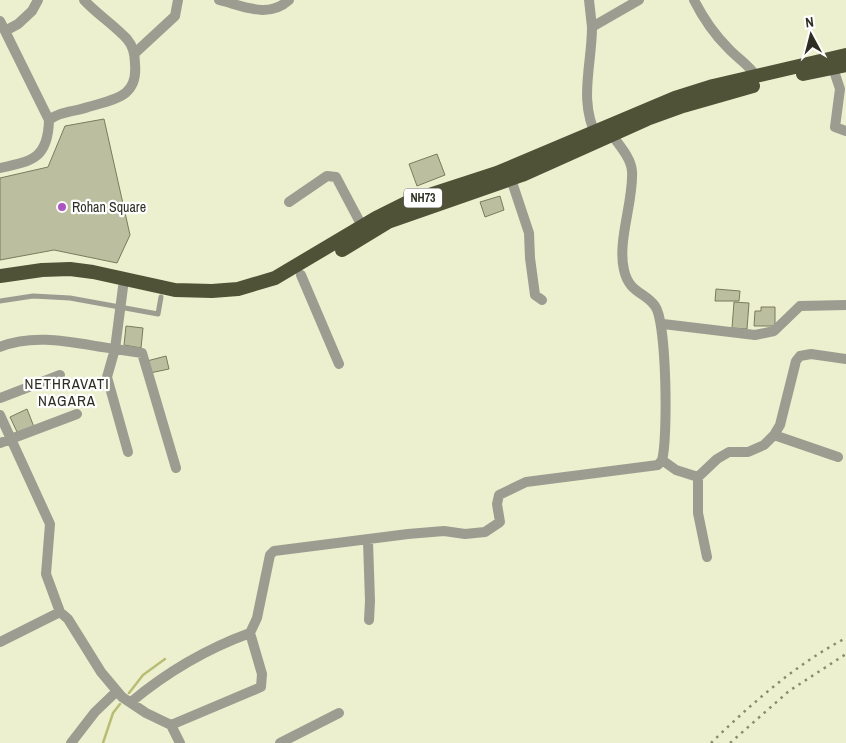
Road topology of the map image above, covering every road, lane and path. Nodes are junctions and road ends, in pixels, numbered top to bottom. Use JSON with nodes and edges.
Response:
{"nodes":[{"id":1,"x":38,"y":0,"type":"edge"},
{"id":2,"x":84,"y":0,"type":"edge"},
{"id":3,"x":178,"y":0,"type":"edge"},
{"id":4,"x":219,"y":0,"type":"edge"},
{"id":5,"x":289,"y":0,"type":"edge"},
{"id":6,"x":589,"y":0,"type":"edge"},
{"id":7,"x":639,"y":0,"type":"edge"},
{"id":8,"x":694,"y":0,"type":"edge"},
{"id":9,"x":2,"y":26,"type":"edge"},
{"id":10,"x":592,"y":27,"type":"junction"},
{"id":11,"x":135,"y":53,"type":"junction"},
{"id":12,"x":846,"y":55,"type":"edge"},
{"id":13,"x":839,"y":66,"type":"edge"},
{"id":14,"x":756,"y":76,"type":"junction"},
{"id":15,"x":49,"y":120,"type":"junction"},
{"id":16,"x":846,"y":131,"type":"edge"},
{"id":17,"x":602,"y":136,"type":"junction"},
{"id":18,"x":0,"y":168,"type":"edge"},
{"id":19,"x":511,"y":179,"type":"junction"},
{"id":20,"x":289,"y":202,"type":"dead end"},
{"id":21,"x":362,"y":226,"type":"junction"},
{"id":22,"x":301,"y":275,"type":"junction"},
{"id":23,"x":0,"y":276,"type":"edge"},
{"id":24,"x":0,"y":285,"type":"edge"},
{"id":25,"x":123,"y":287,"type":"junction"},
{"id":26,"x":161,"y":297,"type":"junction"},
{"id":27,"x":542,"y":300,"type":"dead end"},
{"id":28,"x":0,"y":301,"type":"edge"},
{"id":29,"x":846,"y":305,"type":"edge"},
{"id":30,"x":121,"y":308,"type":"junction"},
{"id":31,"x":662,"y":324,"type":"junction"},
{"id":32,"x":0,"y":347,"type":"edge"},
{"id":33,"x":115,"y":349,"type":"junction"},
{"id":34,"x":846,"y":359,"type":"edge"},
{"id":35,"x":339,"y":364,"type":"dead end"},
{"id":36,"x":60,"y":375,"type":"dead end"},
{"id":37,"x":0,"y":398,"type":"edge"},
{"id":38,"x":77,"y":414,"type":"dead end"},
{"id":39,"x":0,"y":416,"type":"edge"},
{"id":40,"x":774,"y":435,"type":"junction"},
{"id":41,"x":11,"y":439,"type":"junction"},
{"id":42,"x":0,"y":443,"type":"edge"},
{"id":43,"x":128,"y":452,"type":"dead end"},
{"id":44,"x":838,"y":457,"type":"dead end"},
{"id":45,"x":662,"y":460,"type":"junction"},
{"id":46,"x":176,"y":468,"type":"dead end"},
{"id":47,"x":698,"y":477,"type":"junction"},
{"id":48,"x":368,"y":541,"type":"junction"},
{"id":49,"x":707,"y":557,"type":"dead end"},
{"id":50,"x":60,"y":612,"type":"junction"},
{"id":51,"x":369,"y":620,"type":"dead end"},
{"id":52,"x":250,"y":633,"type":"junction"},
{"id":53,"x":0,"y":642,"type":"edge"},
{"id":54,"x":117,"y":690,"type":"junction"},
{"id":55,"x":131,"y":702,"type":"junction"},
{"id":56,"x":339,"y":714,"type":"dead end"},
{"id":57,"x":171,"y":725,"type":"junction"},
{"id":58,"x":71,"y":743,"type":"edge"},
{"id":59,"x":180,"y":743,"type":"edge"},
{"id":60,"x":280,"y":743,"type":"edge"}],
"edges":[{"from":1,"to":9,"type":"street"},
{"from":2,"to":11,"type":"street"},
{"from":3,"to":11,"type":"street"},
{"from":4,"to":5,"type":"street"},
{"from":6,"to":10,"type":"street"},
{"from":7,"to":10,"type":"street"},
{"from":8,"to":14,"type":"street"},
{"from":9,"to":15,"type":"street"},
{"from":10,"to":17,"type":"street"},
{"from":11,"to":15,"type":"street"},
{"from":12,"to":14,"type":"highway","number":"NH73"},
{"from":13,"to":16,"type":"street"},
{"from":13,"to":17,"type":"highway","number":"NH73"},
{"from":14,"to":17,"type":"highway","number":"NH73"},
{"from":15,"to":18,"type":"street"},
{"from":17,"to":19,"type":"highway","number":"NH73"},
{"from":17,"to":21,"type":"highway","number":"NH73"},
{"from":17,"to":31,"type":"street"},
{"from":19,"to":22,"type":"highway","number":"NH73"},
{"from":19,"to":27,"type":"street"},
{"from":20,"to":21,"type":"street"},
{"from":21,"to":23,"type":"highway","number":"NH73"},
{"from":22,"to":26,"type":"highway","number":"NH73"},
{"from":22,"to":35,"type":"street"},
{"from":24,"to":25,"type":"highway","number":"NH73"},
{"from":25,"to":26,"type":"highway","number":"NH73"},
{"from":25,"to":30,"type":"street"},
{"from":26,"to":30,"type":"lane"},
{"from":28,"to":30,"type":"lane"},
{"from":29,"to":31,"type":"street"},
{"from":30,"to":33,"type":"street"},
{"from":31,"to":45,"type":"street"},
{"from":32,"to":33,"type":"street"},
{"from":33,"to":43,"type":"street"},
{"from":33,"to":46,"type":"street"},
{"from":34,"to":40,"type":"street"},
{"from":36,"to":37,"type":"street"},
{"from":38,"to":41,"type":"street"},
{"from":39,"to":41,"type":"street"},
{"from":40,"to":44,"type":"street"},
{"from":40,"to":47,"type":"street"},
{"from":41,"to":42,"type":"street"},
{"from":41,"to":50,"type":"street"},
{"from":45,"to":47,"type":"street"},
{"from":45,"to":48,"type":"street"},
{"from":47,"to":49,"type":"street"},
{"from":48,"to":51,"type":"street"},
{"from":48,"to":52,"type":"street"},
{"from":50,"to":53,"type":"street"},
{"from":50,"to":54,"type":"street"},
{"from":52,"to":55,"type":"street"},
{"from":52,"to":57,"type":"street"},
{"from":54,"to":55,"type":"street"},
{"from":54,"to":58,"type":"street"},
{"from":55,"to":57,"type":"street"},
{"from":56,"to":60,"type":"street"},
{"from":57,"to":59,"type":"street"}]}
